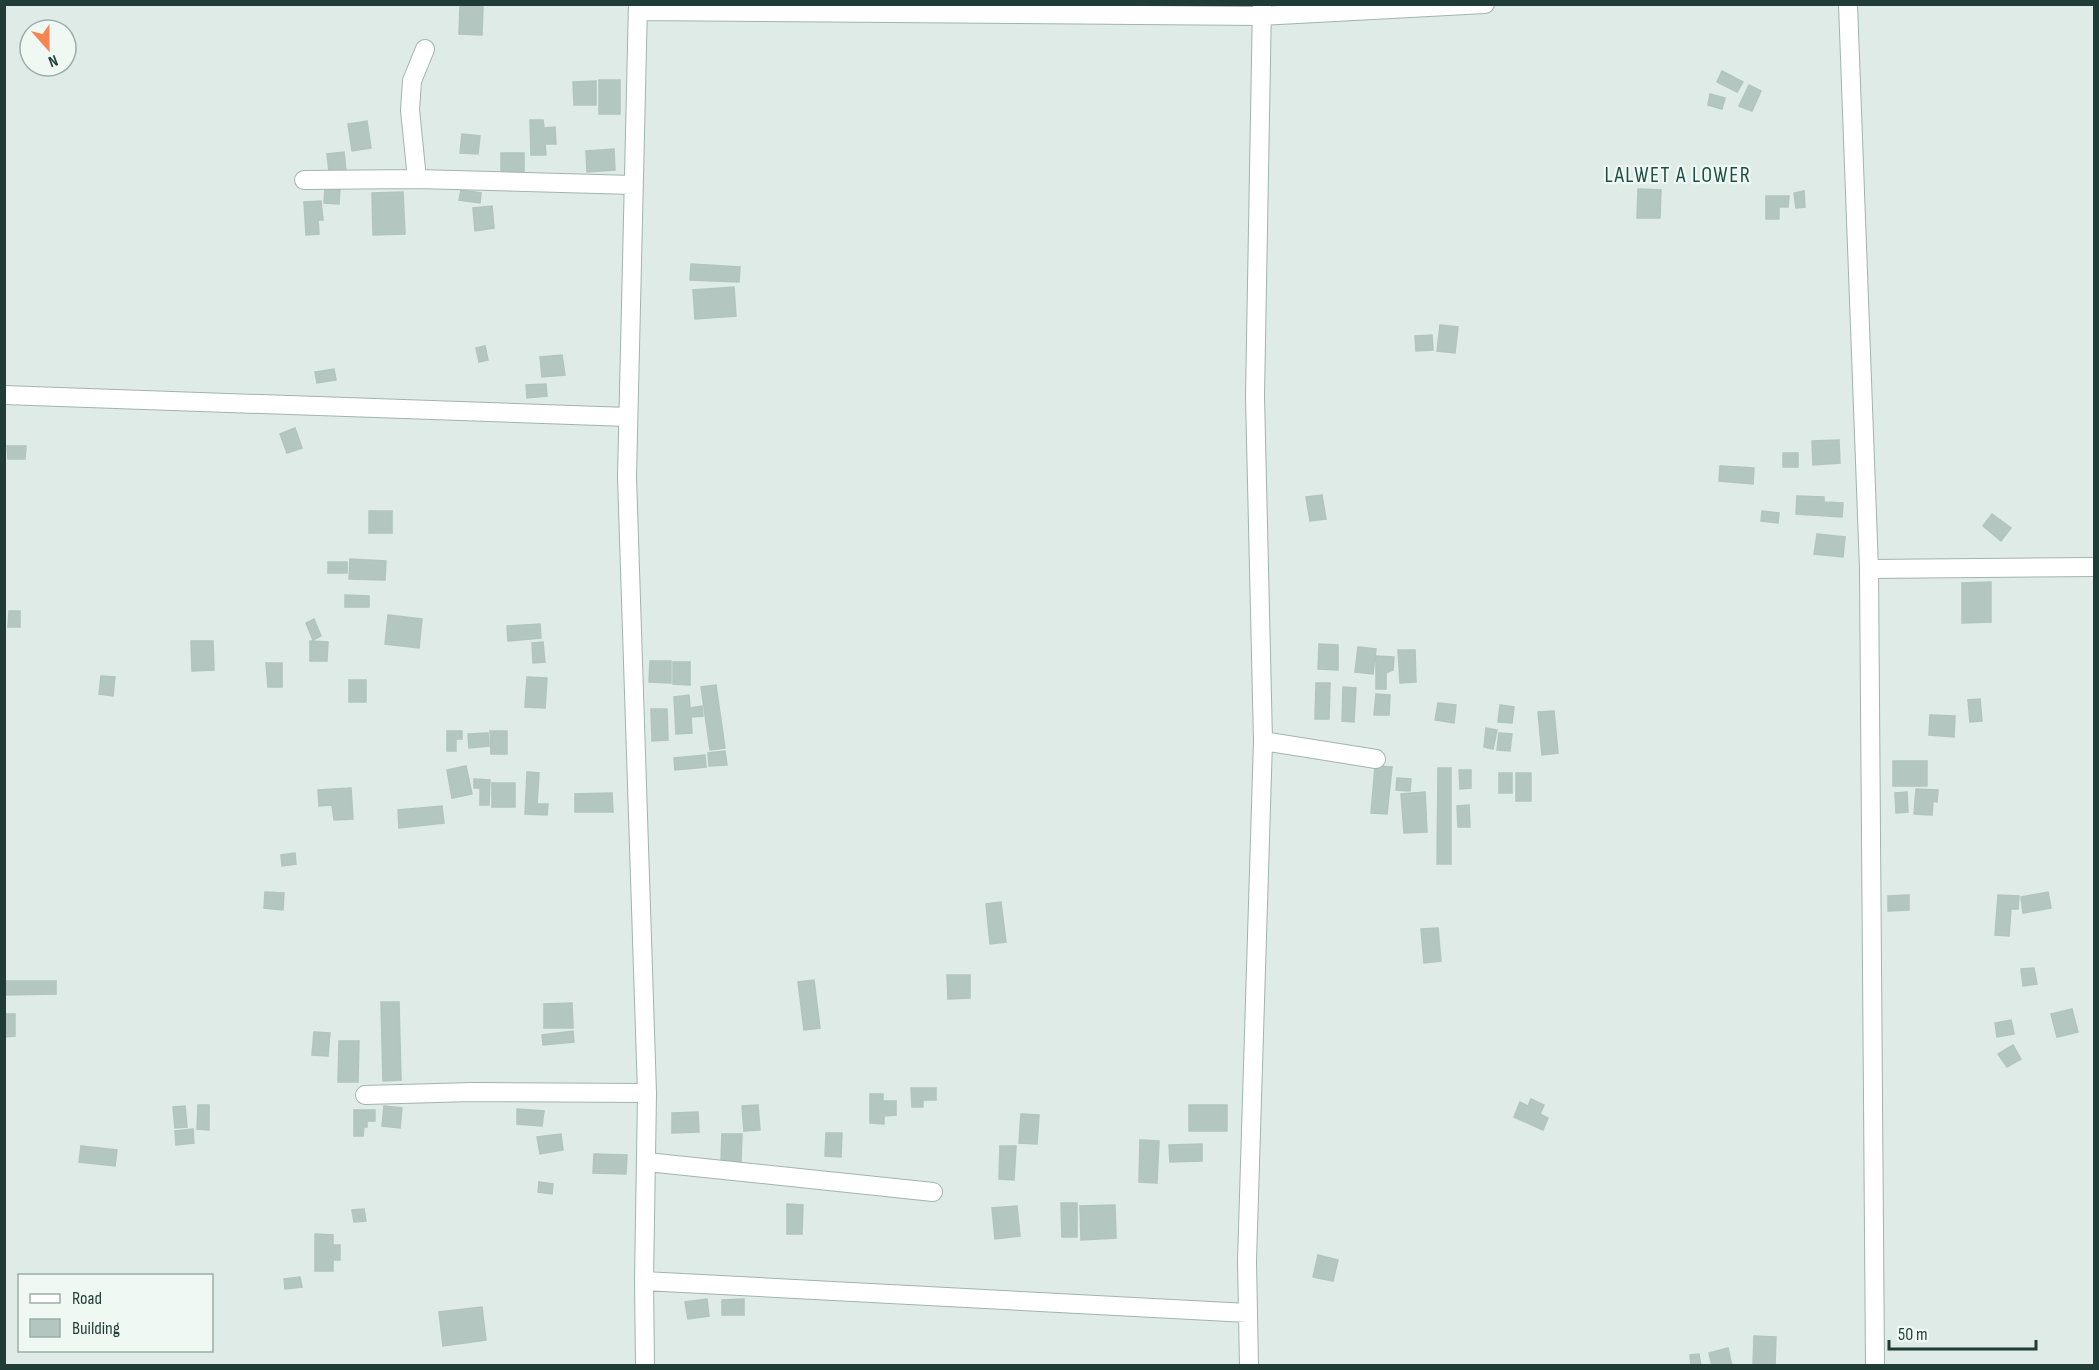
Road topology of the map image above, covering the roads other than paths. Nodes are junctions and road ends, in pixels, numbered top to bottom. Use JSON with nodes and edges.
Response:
{"nodes":[{"id":1,"x":1485,"y":4,"type":"edge"},
{"id":2,"x":1848,"y":4,"type":"edge"},
{"id":3,"x":638,"y":8,"type":"edge"},
{"id":4,"x":1262,"y":10,"type":"edge"},
{"id":5,"x":424,"y":49,"type":"dead end"},
{"id":6,"x":417,"y":178,"type":"junction"},
{"id":7,"x":304,"y":180,"type":"dead end"},
{"id":8,"x":633,"y":185,"type":"junction"},
{"id":9,"x":4,"y":395,"type":"edge"},
{"id":10,"x":628,"y":417,"type":"junction"},
{"id":11,"x":2094,"y":567,"type":"edge"},
{"id":12,"x":1869,"y":569,"type":"junction"},
{"id":13,"x":1263,"y":741,"type":"junction"},
{"id":14,"x":1376,"y":759,"type":"dead end"},
{"id":15,"x":647,"y":1093,"type":"junction"},
{"id":16,"x":365,"y":1095,"type":"dead end"},
{"id":17,"x":647,"y":1162,"type":"junction"},
{"id":18,"x":933,"y":1192,"type":"dead end"},
{"id":19,"x":644,"y":1281,"type":"junction"},
{"id":20,"x":1248,"y":1313,"type":"junction"},
{"id":21,"x":645,"y":1365,"type":"edge"},
{"id":22,"x":1249,"y":1365,"type":"edge"},
{"id":23,"x":1875,"y":1365,"type":"edge"}],
"edges":[{"from":1,"to":4,"type":"street"},
{"from":2,"to":12,"type":"street"},
{"from":3,"to":4,"type":"street"},
{"from":3,"to":8,"type":"street"},
{"from":4,"to":13,"type":"street"},
{"from":5,"to":6,"type":"street"},
{"from":6,"to":7,"type":"street"},
{"from":6,"to":8,"type":"street"},
{"from":8,"to":10,"type":"street"},
{"from":9,"to":10,"type":"street"},
{"from":10,"to":15,"type":"street"},
{"from":11,"to":12,"type":"street"},
{"from":12,"to":23,"type":"street"},
{"from":13,"to":14,"type":"street"},
{"from":13,"to":20,"type":"street"},
{"from":15,"to":16,"type":"street"},
{"from":15,"to":17,"type":"street"},
{"from":17,"to":18,"type":"street"},
{"from":17,"to":19,"type":"street"},
{"from":19,"to":20,"type":"street"},
{"from":19,"to":21,"type":"street"},
{"from":20,"to":22,"type":"street"}]}
